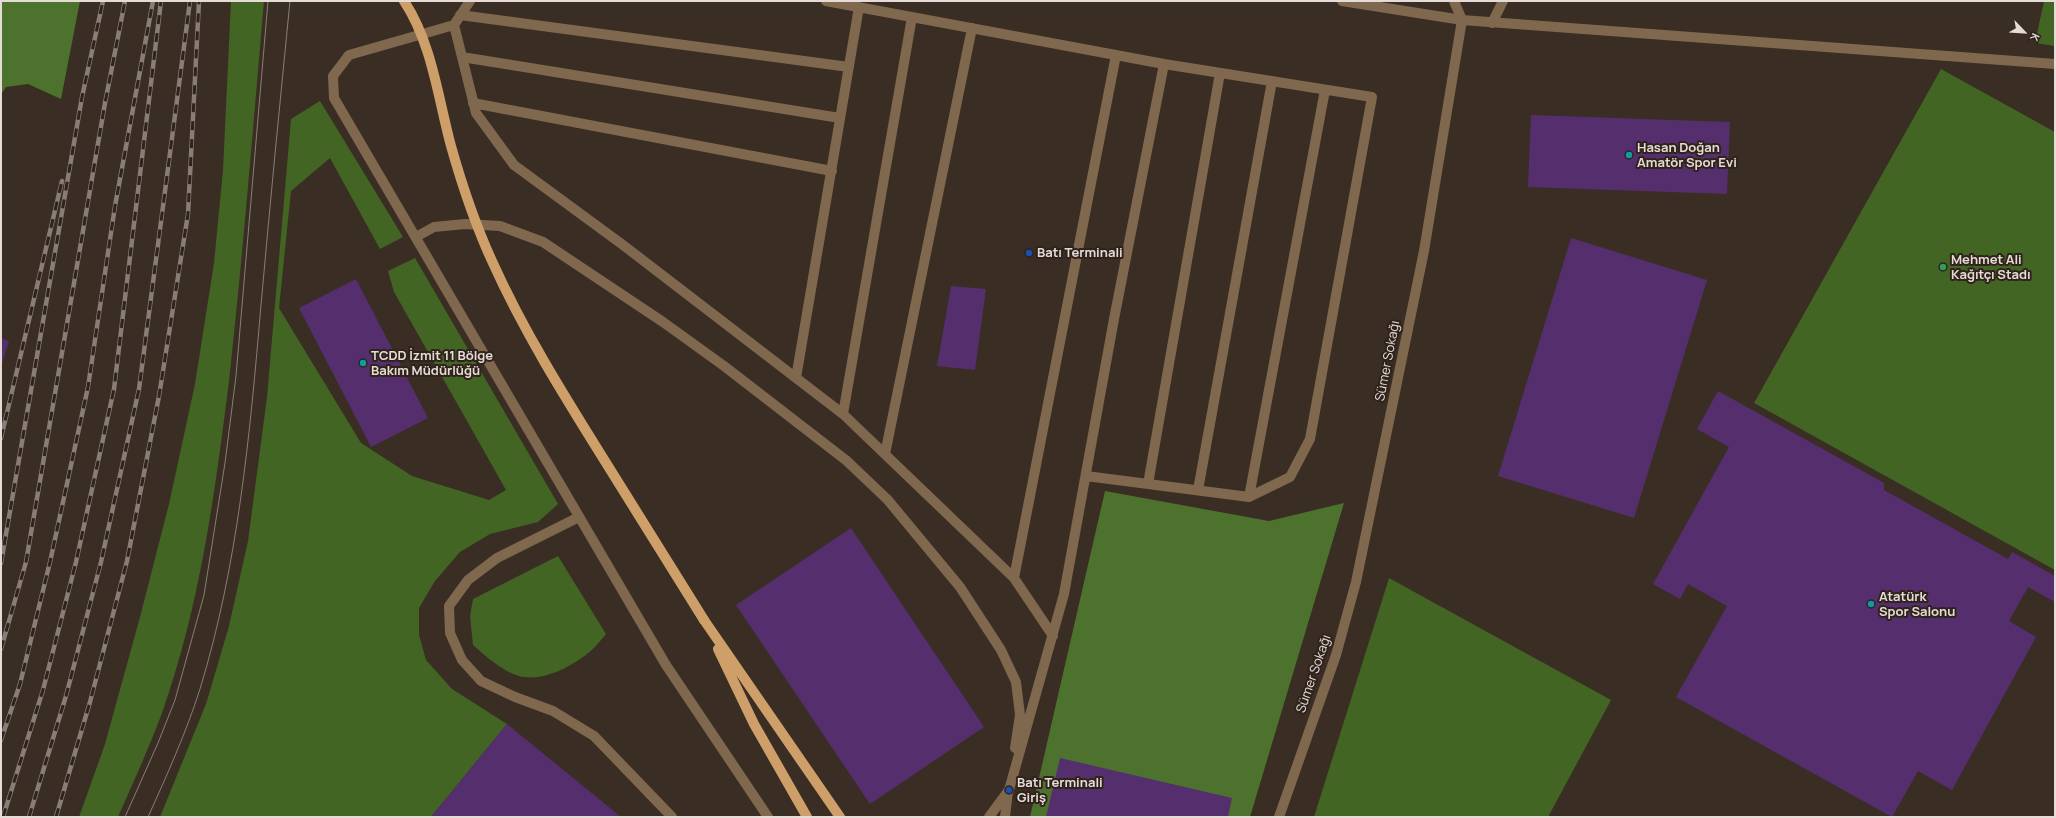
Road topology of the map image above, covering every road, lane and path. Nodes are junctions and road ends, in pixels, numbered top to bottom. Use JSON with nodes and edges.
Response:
{"nodes":[{"id":1,"x":404,"y":1,"type":"edge"},
{"id":2,"x":470,"y":1,"type":"edge"},
{"id":3,"x":826,"y":1,"type":"edge"},
{"id":4,"x":1342,"y":1,"type":"edge"},
{"id":5,"x":1454,"y":1,"type":"edge"},
{"id":6,"x":1503,"y":1,"type":"edge"},
{"id":7,"x":859,"y":7,"type":"junction"},
{"id":8,"x":460,"y":16,"type":"junction"},
{"id":9,"x":912,"y":17,"type":"junction"},
{"id":10,"x":1462,"y":20,"type":"junction"},
{"id":11,"x":1492,"y":23,"type":"junction"},
{"id":12,"x":454,"y":25,"type":"junction"},
{"id":13,"x":972,"y":28,"type":"junction"},
{"id":14,"x":1116,"y":55,"type":"junction"},
{"id":15,"x":462,"y":57,"type":"junction"},
{"id":16,"x":1164,"y":64,"type":"junction"},
{"id":17,"x":2055,"y":64,"type":"edge"},
{"id":18,"x":849,"y":67,"type":"junction"},
{"id":19,"x":1220,"y":73,"type":"junction"},
{"id":20,"x":1272,"y":81,"type":"junction"},
{"id":21,"x":1325,"y":90,"type":"junction"},
{"id":22,"x":473,"y":103,"type":"junction"},
{"id":23,"x":840,"y":118,"type":"junction"},
{"id":24,"x":832,"y":171,"type":"junction"},
{"id":25,"x":416,"y":236,"type":"junction"},
{"id":26,"x":796,"y":378,"type":"junction"},
{"id":27,"x":843,"y":414,"type":"junction"},
{"id":28,"x":885,"y":454,"type":"junction"},
{"id":29,"x":1086,"y":476,"type":"junction"},
{"id":30,"x":1148,"y":484,"type":"junction"},
{"id":31,"x":1198,"y":490,"type":"junction"},
{"id":32,"x":1249,"y":497,"type":"junction"},
{"id":33,"x":579,"y":517,"type":"junction"},
{"id":34,"x":1014,"y":578,"type":"junction"},
{"id":35,"x":704,"y":620,"type":"junction"},
{"id":36,"x":1053,"y":636,"type":"junction"},
{"id":37,"x":1008,"y":790,"type":"junction"},
{"id":38,"x":672,"y":817,"type":"edge"},
{"id":39,"x":768,"y":817,"type":"edge"},
{"id":40,"x":807,"y":817,"type":"edge"},
{"id":41,"x":840,"y":817,"type":"edge"},
{"id":42,"x":989,"y":817,"type":"edge"},
{"id":43,"x":1005,"y":817,"type":"edge"},
{"id":44,"x":1279,"y":817,"type":"edge"}],
"edges":[{"from":1,"to":35,"type":"main road","bridge":true},
{"from":2,"to":8,"type":"street"},
{"from":3,"to":7,"type":"street"},
{"from":4,"to":10,"type":"street"},
{"from":5,"to":10,"type":"street"},
{"from":6,"to":11,"type":"street"},
{"from":7,"to":9,"type":"street"},
{"from":7,"to":18,"type":"street"},
{"from":8,"to":12,"type":"street"},
{"from":8,"to":18,"type":"street"},
{"from":9,"to":13,"type":"street"},
{"from":9,"to":27,"type":"street"},
{"from":10,"to":11,"type":"street"},
{"from":10,"to":44,"type":"street","name":"Sümer Sokağı"},
{"from":11,"to":17,"type":"street"},
{"from":12,"to":15,"type":"street"},
{"from":12,"to":25,"type":"street"},
{"from":13,"to":14,"type":"street"},
{"from":13,"to":28,"type":"street"},
{"from":14,"to":16,"type":"street"},
{"from":14,"to":34,"type":"street"},
{"from":15,"to":22,"type":"street"},
{"from":15,"to":23,"type":"street"},
{"from":16,"to":19,"type":"street"},
{"from":16,"to":29,"type":"street"},
{"from":18,"to":23,"type":"street"},
{"from":19,"to":20,"type":"street"},
{"from":19,"to":30,"type":"street"},
{"from":20,"to":21,"type":"street"},
{"from":20,"to":31,"type":"street"},
{"from":21,"to":32,"type":"street"},
{"from":21,"to":32,"type":"street"},
{"from":22,"to":24,"type":"street"},
{"from":22,"to":26,"type":"street"},
{"from":23,"to":24,"type":"street"},
{"from":24,"to":26,"type":"street"},
{"from":25,"to":33,"type":"street"},
{"from":25,"to":37,"type":"street"},
{"from":26,"to":27,"type":"street"},
{"from":27,"to":28,"type":"street"},
{"from":28,"to":34,"type":"street"},
{"from":29,"to":30,"type":"street"},
{"from":29,"to":36,"type":"street"},
{"from":30,"to":31,"type":"street"},
{"from":31,"to":32,"type":"street"},
{"from":33,"to":38,"type":"street"},
{"from":33,"to":39,"type":"street"},
{"from":34,"to":36,"type":"street"},
{"from":35,"to":40,"type":"main road"},
{"from":35,"to":41,"type":"main road"},
{"from":36,"to":37,"type":"street"},
{"from":37,"to":42,"type":"street"},
{"from":37,"to":43,"type":"street"}]}
